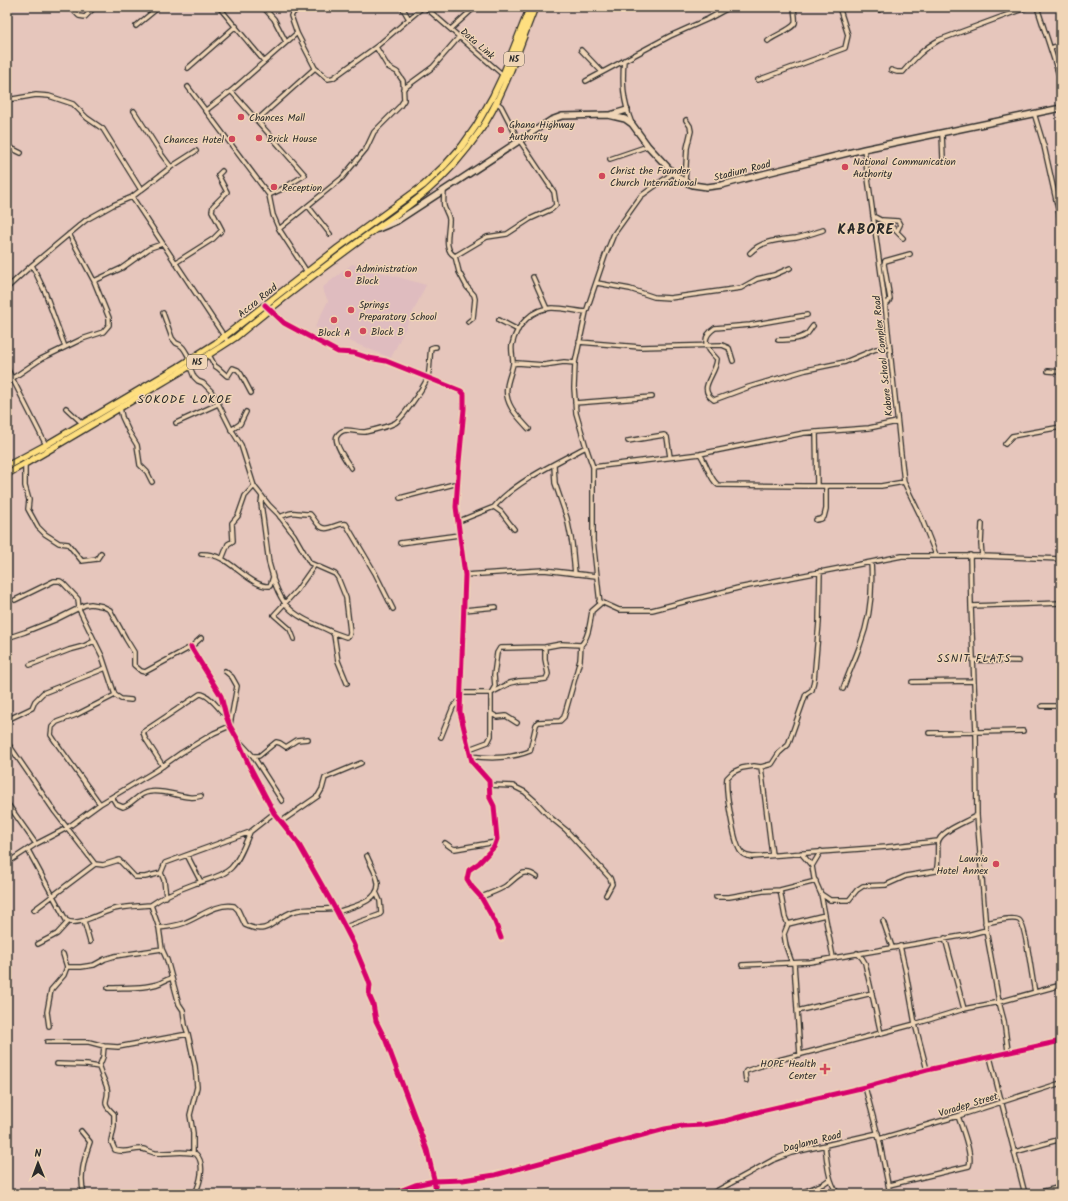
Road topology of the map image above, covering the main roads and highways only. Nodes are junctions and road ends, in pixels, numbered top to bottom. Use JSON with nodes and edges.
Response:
{"nodes":[{"id":1,"x":530,"y":7,"type":"edge"},
{"id":2,"x":535,"y":7,"type":"edge"},
{"id":3,"x":1061,"y":108,"type":"edge"},
{"id":4,"x":627,"y":110,"type":"road end"},
{"id":5,"x":608,"y":115,"type":"junction"},
{"id":6,"x":405,"y":215,"type":"junction"},
{"id":7,"x":382,"y":216,"type":"junction"},
{"id":8,"x":392,"y":217,"type":"junction"},
{"id":9,"x":373,"y":230,"type":"junction"},
{"id":10,"x":267,"y":307,"type":"junction"},
{"id":11,"x":226,"y":340,"type":"junction"},
{"id":12,"x":8,"y":465,"type":"edge"},
{"id":13,"x":7,"y":474,"type":"edge"}],
"edges":[{"from":1,"to":7,"type":"main road","name":"Accra Road","number":"N5"},
{"from":2,"to":8,"type":"main road","name":"Accra Road","number":"N5"},
{"from":3,"to":5,"type":"main road","name":"Stadium Road"},
{"from":4,"to":5,"type":"main road"},
{"from":5,"to":6,"type":"main road"},
{"from":6,"to":8,"type":"main road"},
{"from":6,"to":9,"type":"main road"},
{"from":7,"to":8,"type":"main road"},
{"from":7,"to":10,"type":"main road","name":"Accra Road","number":"N5"},
{"from":8,"to":9,"type":"main road","name":"Accra Road","number":"N5"},
{"from":9,"to":10,"type":"main road","name":"Accra Road","number":"N5"},
{"from":10,"to":11,"type":"main road","name":"Accra Road","number":"N5"},
{"from":11,"to":12,"type":"main road","name":"Accra Road","number":"N5"},
{"from":11,"to":13,"type":"main road","name":"Accra Road","number":"N5"}]}
